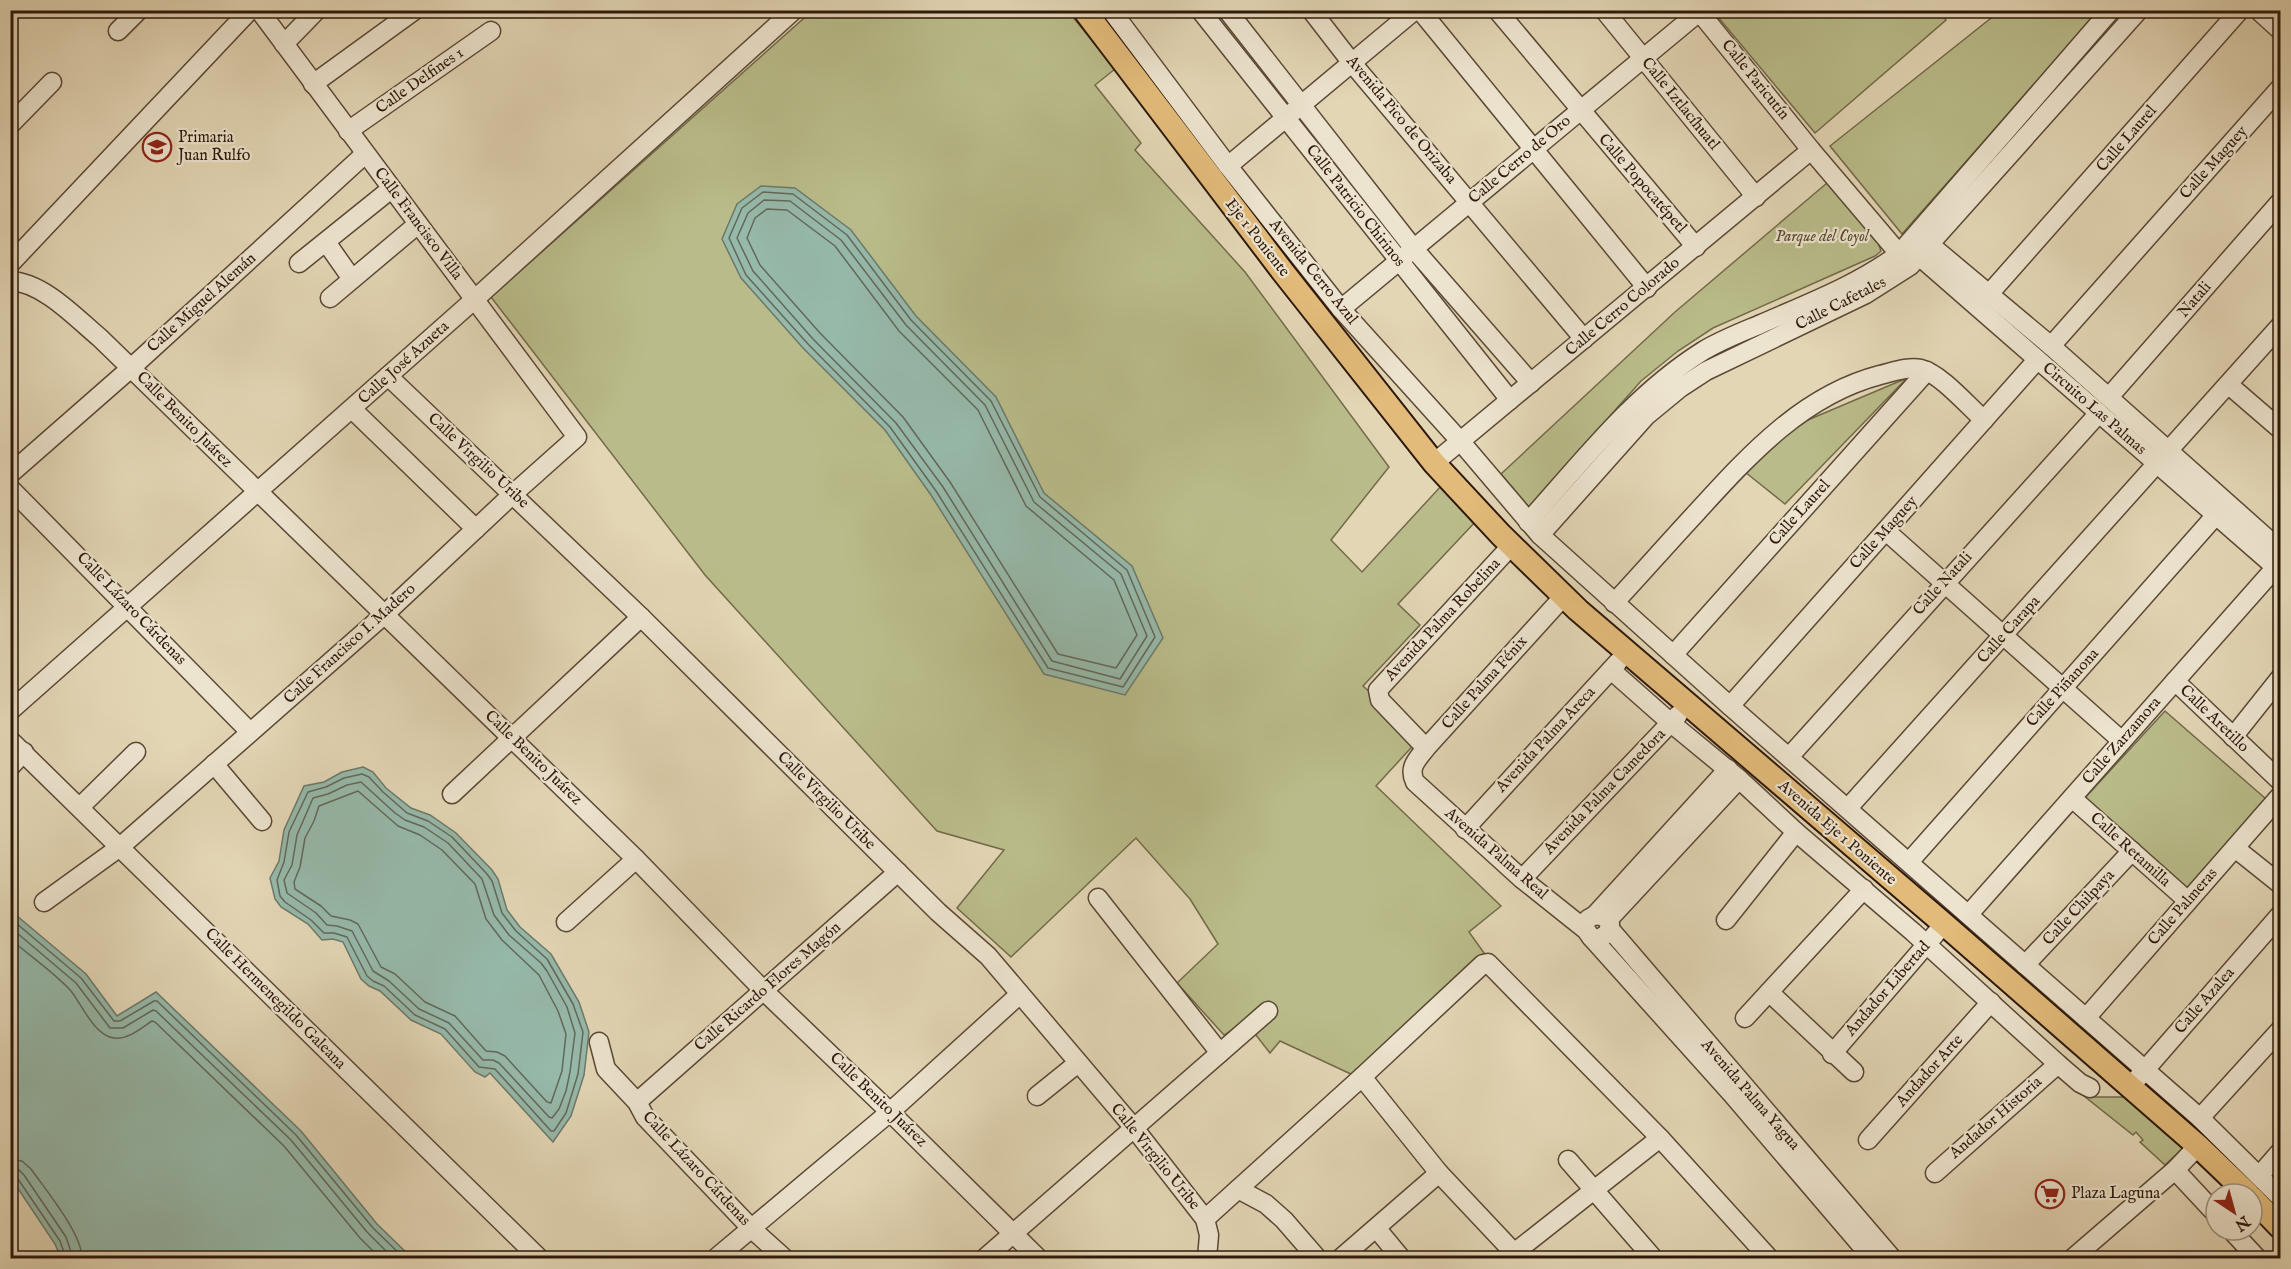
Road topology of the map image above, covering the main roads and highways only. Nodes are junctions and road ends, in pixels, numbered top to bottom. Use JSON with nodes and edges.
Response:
{"nodes":[{"id":1,"x":1084,"y":10,"type":"edge"},
{"id":2,"x":1109,"y":22,"type":"edge"},
{"id":3,"x":1434,"y":462,"type":"joint"},
{"id":4,"x":2236,"y":1182,"type":"edge"},
{"id":5,"x":2264,"y":1210,"type":"edge"},
{"id":6,"x":2280,"y":1227,"type":"edge"}],
"edges":[{"from":1,"to":2,"type":"main road","name":"Eje 1 Poniente"},
{"from":2,"to":3,"type":"main road","name":"Eje 1 Poniente"},
{"from":3,"to":4,"type":"main road","name":"Avenida Eje 1 Poniente"},
{"from":5,"to":6,"type":"main road"}]}
